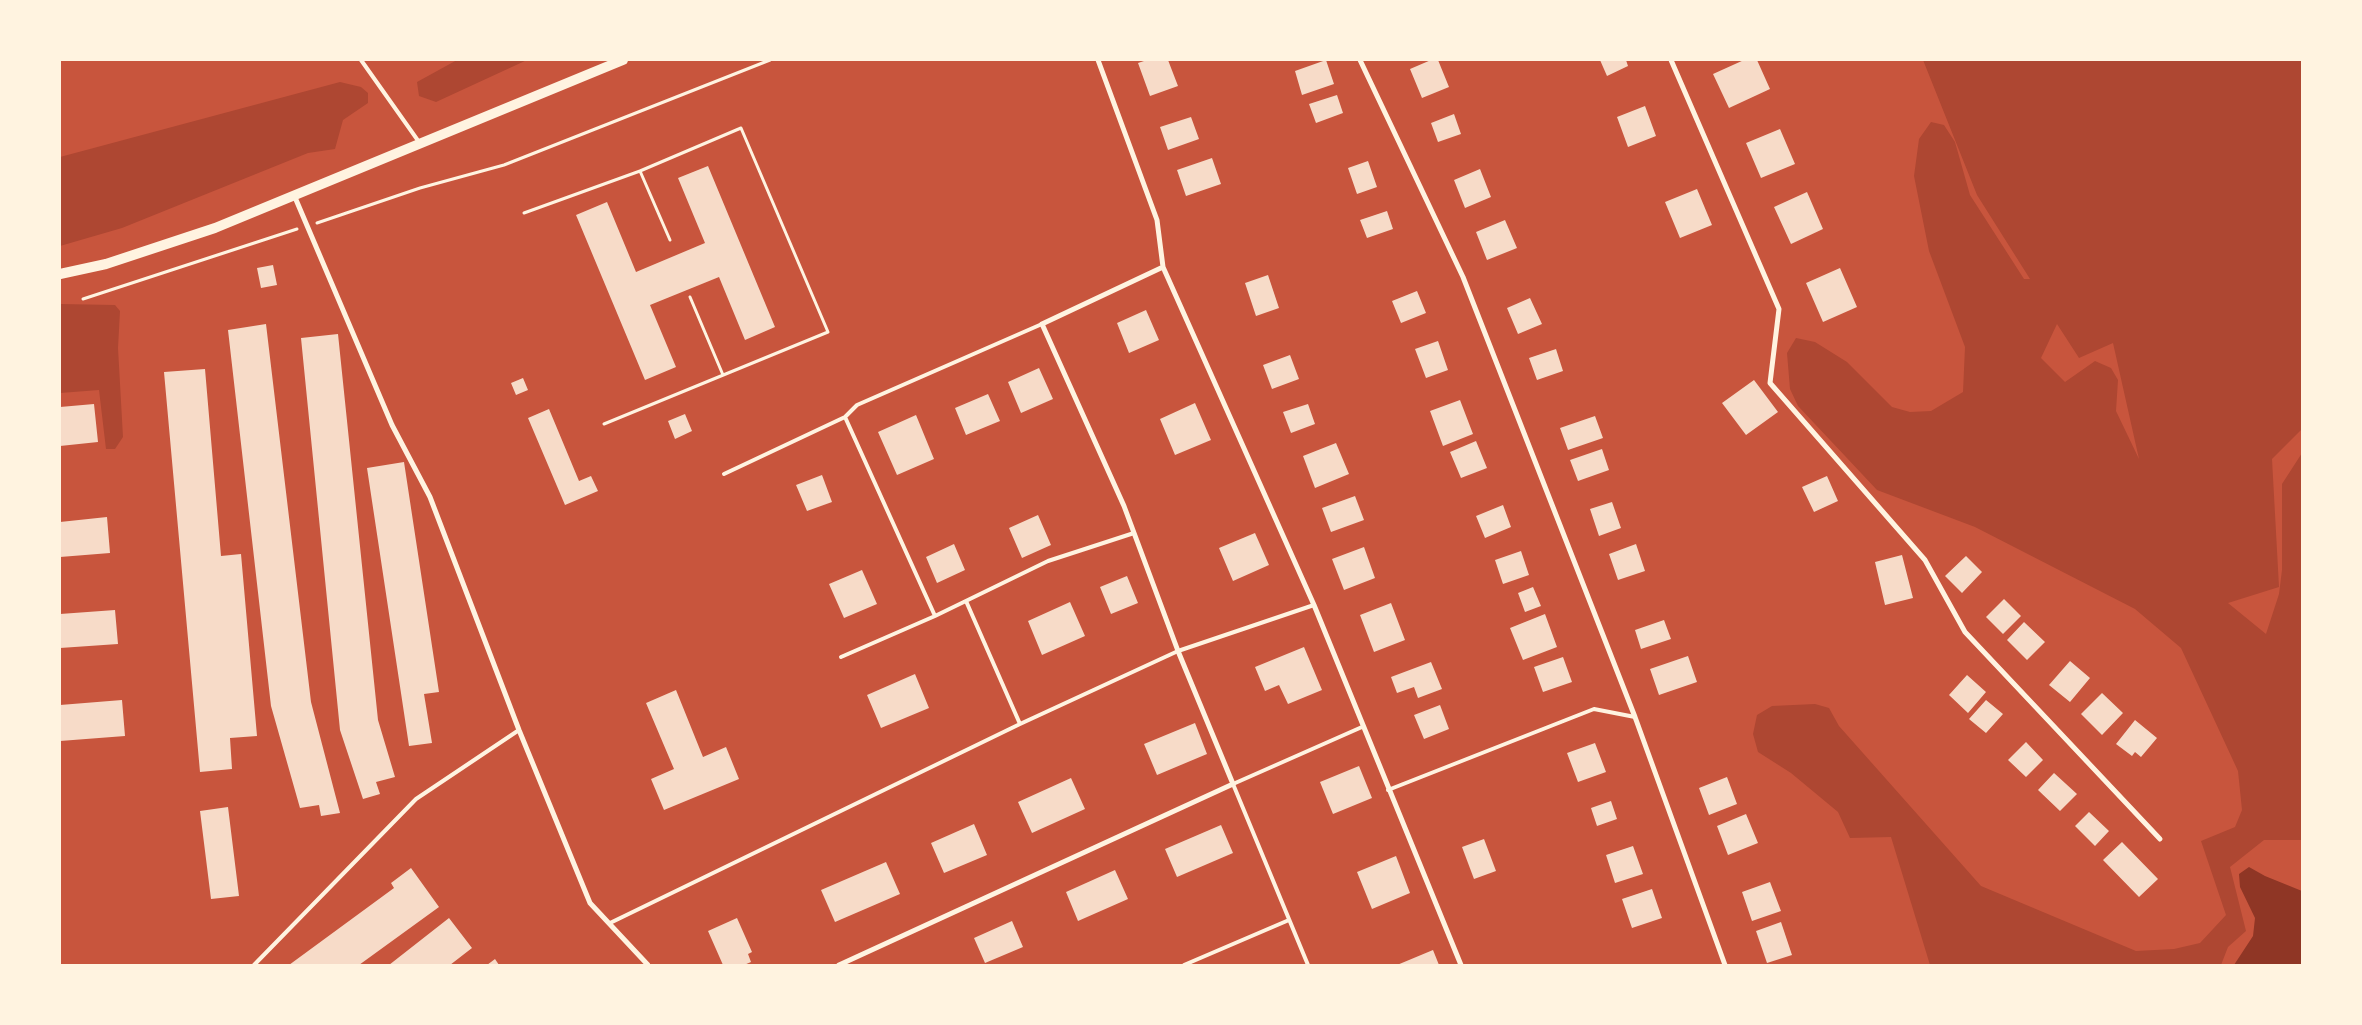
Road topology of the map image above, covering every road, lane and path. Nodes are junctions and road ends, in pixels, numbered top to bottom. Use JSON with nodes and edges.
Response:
{"nodes":[{"id":1,"x":361,"y":60,"type":"edge"},
{"id":2,"x":623,"y":60,"type":"edge"},
{"id":3,"x":770,"y":60,"type":"edge"},
{"id":4,"x":1098,"y":60,"type":"edge"},
{"id":5,"x":1360,"y":60,"type":"edge"},
{"id":6,"x":1671,"y":60,"type":"edge"},
{"id":7,"x":420,"y":143,"type":"junction"},
{"id":8,"x":640,"y":171,"type":"junction"},
{"id":9,"x":294,"y":196,"type":"junction"},
{"id":10,"x":524,"y":213,"type":"dead end"},
{"id":11,"x":307,"y":226,"type":"junction"},
{"id":12,"x":670,"y":240,"type":"dead end"},
{"id":13,"x":1163,"y":267,"type":"junction"},
{"id":14,"x":60,"y":274,"type":"edge"},
{"id":15,"x":690,"y":297,"type":"dead end"},
{"id":16,"x":83,"y":299,"type":"dead end"},
{"id":17,"x":1042,"y":324,"type":"junction"},
{"id":18,"x":723,"y":375,"type":"junction"},
{"id":19,"x":845,"y":417,"type":"junction"},
{"id":20,"x":604,"y":424,"type":"dead end"},
{"id":21,"x":724,"y":474,"type":"dead end"},
{"id":22,"x":1134,"y":533,"type":"junction"},
{"id":23,"x":966,"y":601,"type":"junction"},
{"id":24,"x":1314,"y":605,"type":"junction"},
{"id":25,"x":935,"y":616,"type":"junction"},
{"id":26,"x":1178,"y":651,"type":"junction"},
{"id":27,"x":841,"y":657,"type":"dead end"},
{"id":28,"x":1635,"y":717,"type":"junction"},
{"id":29,"x":1020,"y":724,"type":"junction"},
{"id":30,"x":1362,"y":727,"type":"junction"},
{"id":31,"x":518,"y":730,"type":"junction"},
{"id":32,"x":1233,"y":784,"type":"junction"},
{"id":33,"x":1388,"y":790,"type":"junction"},
{"id":34,"x":2160,"y":840,"type":"dead end"},
{"id":35,"x":1289,"y":920,"type":"junction"},
{"id":36,"x":610,"y":924,"type":"junction"},
{"id":37,"x":254,"y":965,"type":"edge"},
{"id":38,"x":648,"y":965,"type":"edge"},
{"id":39,"x":839,"y":965,"type":"edge"},
{"id":40,"x":1184,"y":965,"type":"edge"},
{"id":41,"x":1308,"y":965,"type":"edge"},
{"id":42,"x":1461,"y":965,"type":"edge"},
{"id":43,"x":1725,"y":965,"type":"edge"}],
"edges":[{"from":1,"to":7,"type":"lane"},
{"from":2,"to":7,"type":"main road"},
{"from":3,"to":11,"type":"path"},
{"from":4,"to":13,"type":"street"},
{"from":5,"to":28,"type":"street"},
{"from":6,"to":34,"type":"street"},
{"from":7,"to":9,"type":"main road"},
{"from":8,"to":10,"type":"path"},
{"from":8,"to":12,"type":"path"},
{"from":8,"to":18,"type":"path"},
{"from":9,"to":11,"type":"street"},
{"from":9,"to":14,"type":"main road"},
{"from":11,"to":16,"type":"path"},
{"from":11,"to":31,"type":"street"},
{"from":13,"to":17,"type":"street"},
{"from":13,"to":24,"type":"street"},
{"from":15,"to":18,"type":"path"},
{"from":17,"to":19,"type":"lane"},
{"from":17,"to":22,"type":"street"},
{"from":18,"to":20,"type":"path"},
{"from":19,"to":21,"type":"lane"},
{"from":19,"to":25,"type":"lane"},
{"from":22,"to":23,"type":"lane"},
{"from":22,"to":26,"type":"street"},
{"from":23,"to":25,"type":"lane"},
{"from":23,"to":29,"type":"lane"},
{"from":24,"to":26,"type":"lane"},
{"from":24,"to":30,"type":"street"},
{"from":25,"to":27,"type":"lane"},
{"from":26,"to":29,"type":"lane"},
{"from":26,"to":32,"type":"street"},
{"from":28,"to":33,"type":"lane"},
{"from":28,"to":43,"type":"street"},
{"from":29,"to":36,"type":"lane"},
{"from":30,"to":32,"type":"lane"},
{"from":30,"to":33,"type":"street"},
{"from":31,"to":36,"type":"street"},
{"from":31,"to":37,"type":"lane"},
{"from":32,"to":35,"type":"lane"},
{"from":32,"to":39,"type":"street"},
{"from":33,"to":42,"type":"street"},
{"from":35,"to":40,"type":"lane"},
{"from":35,"to":41,"type":"lane"},
{"from":36,"to":38,"type":"street"}]}
